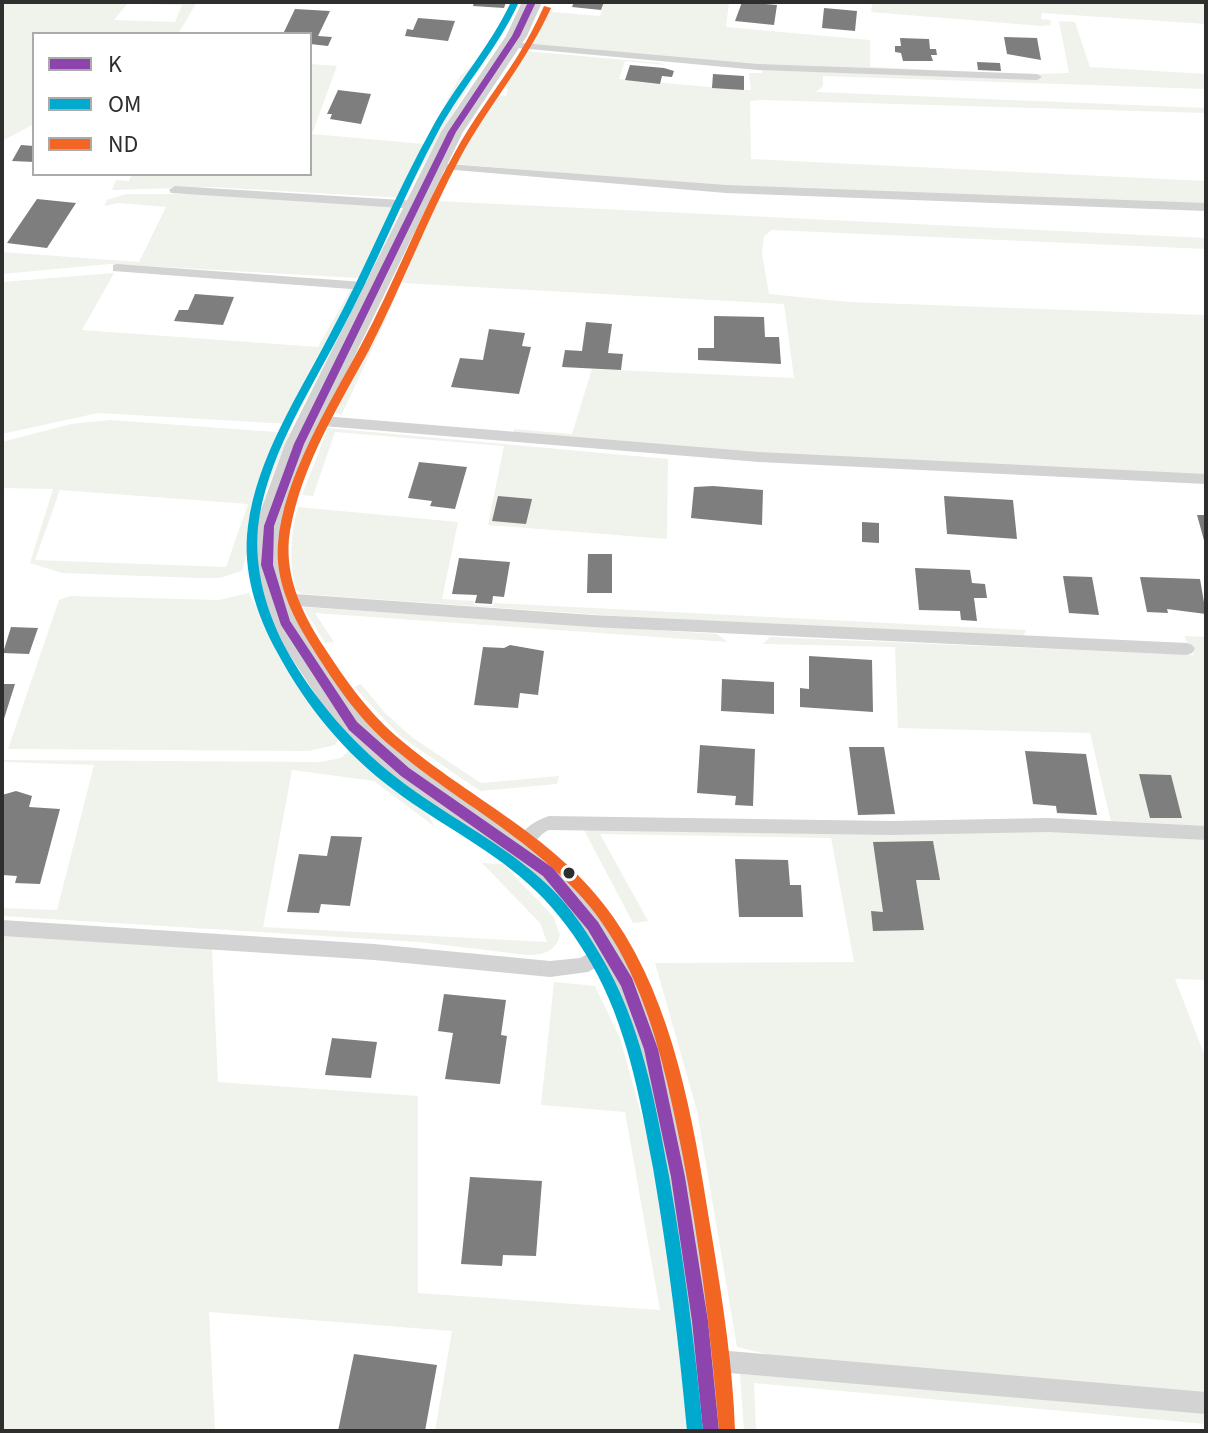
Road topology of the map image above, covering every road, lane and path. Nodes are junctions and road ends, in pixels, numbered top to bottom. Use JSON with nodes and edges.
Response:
{"nodes":[{"id":1,"x":532,"y":2,"type":"edge"},
{"id":2,"x":511,"y":45,"type":"junction"},
{"id":3,"x":1037,"y":77,"type":"dead end"},
{"id":4,"x":435,"y":166,"type":"junction"},
{"id":5,"x":175,"y":190,"type":"dead end"},
{"id":6,"x":417,"y":205,"type":"junction"},
{"id":7,"x":1206,"y":207,"type":"edge"},
{"id":8,"x":117,"y":268,"type":"dead end"},
{"id":9,"x":377,"y":287,"type":"junction"},
{"id":10,"x":311,"y":420,"type":"junction"},
{"id":11,"x":1206,"y":479,"type":"edge"},
{"id":12,"x":276,"y":604,"type":"junction"},
{"id":13,"x":1187,"y":649,"type":"dead end"},
{"id":14,"x":1206,"y":833,"type":"edge"},
{"id":15,"x":519,"y":849,"type":"junction"},
{"id":16,"x":2,"y":928,"type":"edge"},
{"id":17,"x":608,"y":951,"type":"junction"},
{"id":18,"x":706,"y":1360,"type":"junction"},
{"id":19,"x":1206,"y":1403,"type":"edge"},
{"id":20,"x":711,"y":1431,"type":"edge"}],
"edges":[{"from":1,"to":2,"type":"street"},
{"from":2,"to":3,"type":"lane"},
{"from":2,"to":4,"type":"street"},
{"from":4,"to":6,"type":"street"},
{"from":4,"to":7,"type":"lane"},
{"from":5,"to":6,"type":"lane"},
{"from":6,"to":9,"type":"street"},
{"from":8,"to":9,"type":"lane"},
{"from":9,"to":10,"type":"street"},
{"from":10,"to":11,"type":"lane"},
{"from":10,"to":12,"type":"street"},
{"from":12,"to":13,"type":"lane"},
{"from":12,"to":15,"type":"street"},
{"from":14,"to":15,"type":"lane"},
{"from":15,"to":17,"type":"street"},
{"from":16,"to":17,"type":"lane"},
{"from":17,"to":18,"type":"street"},
{"from":18,"to":19,"type":"lane"},
{"from":18,"to":20,"type":"street"}]}
